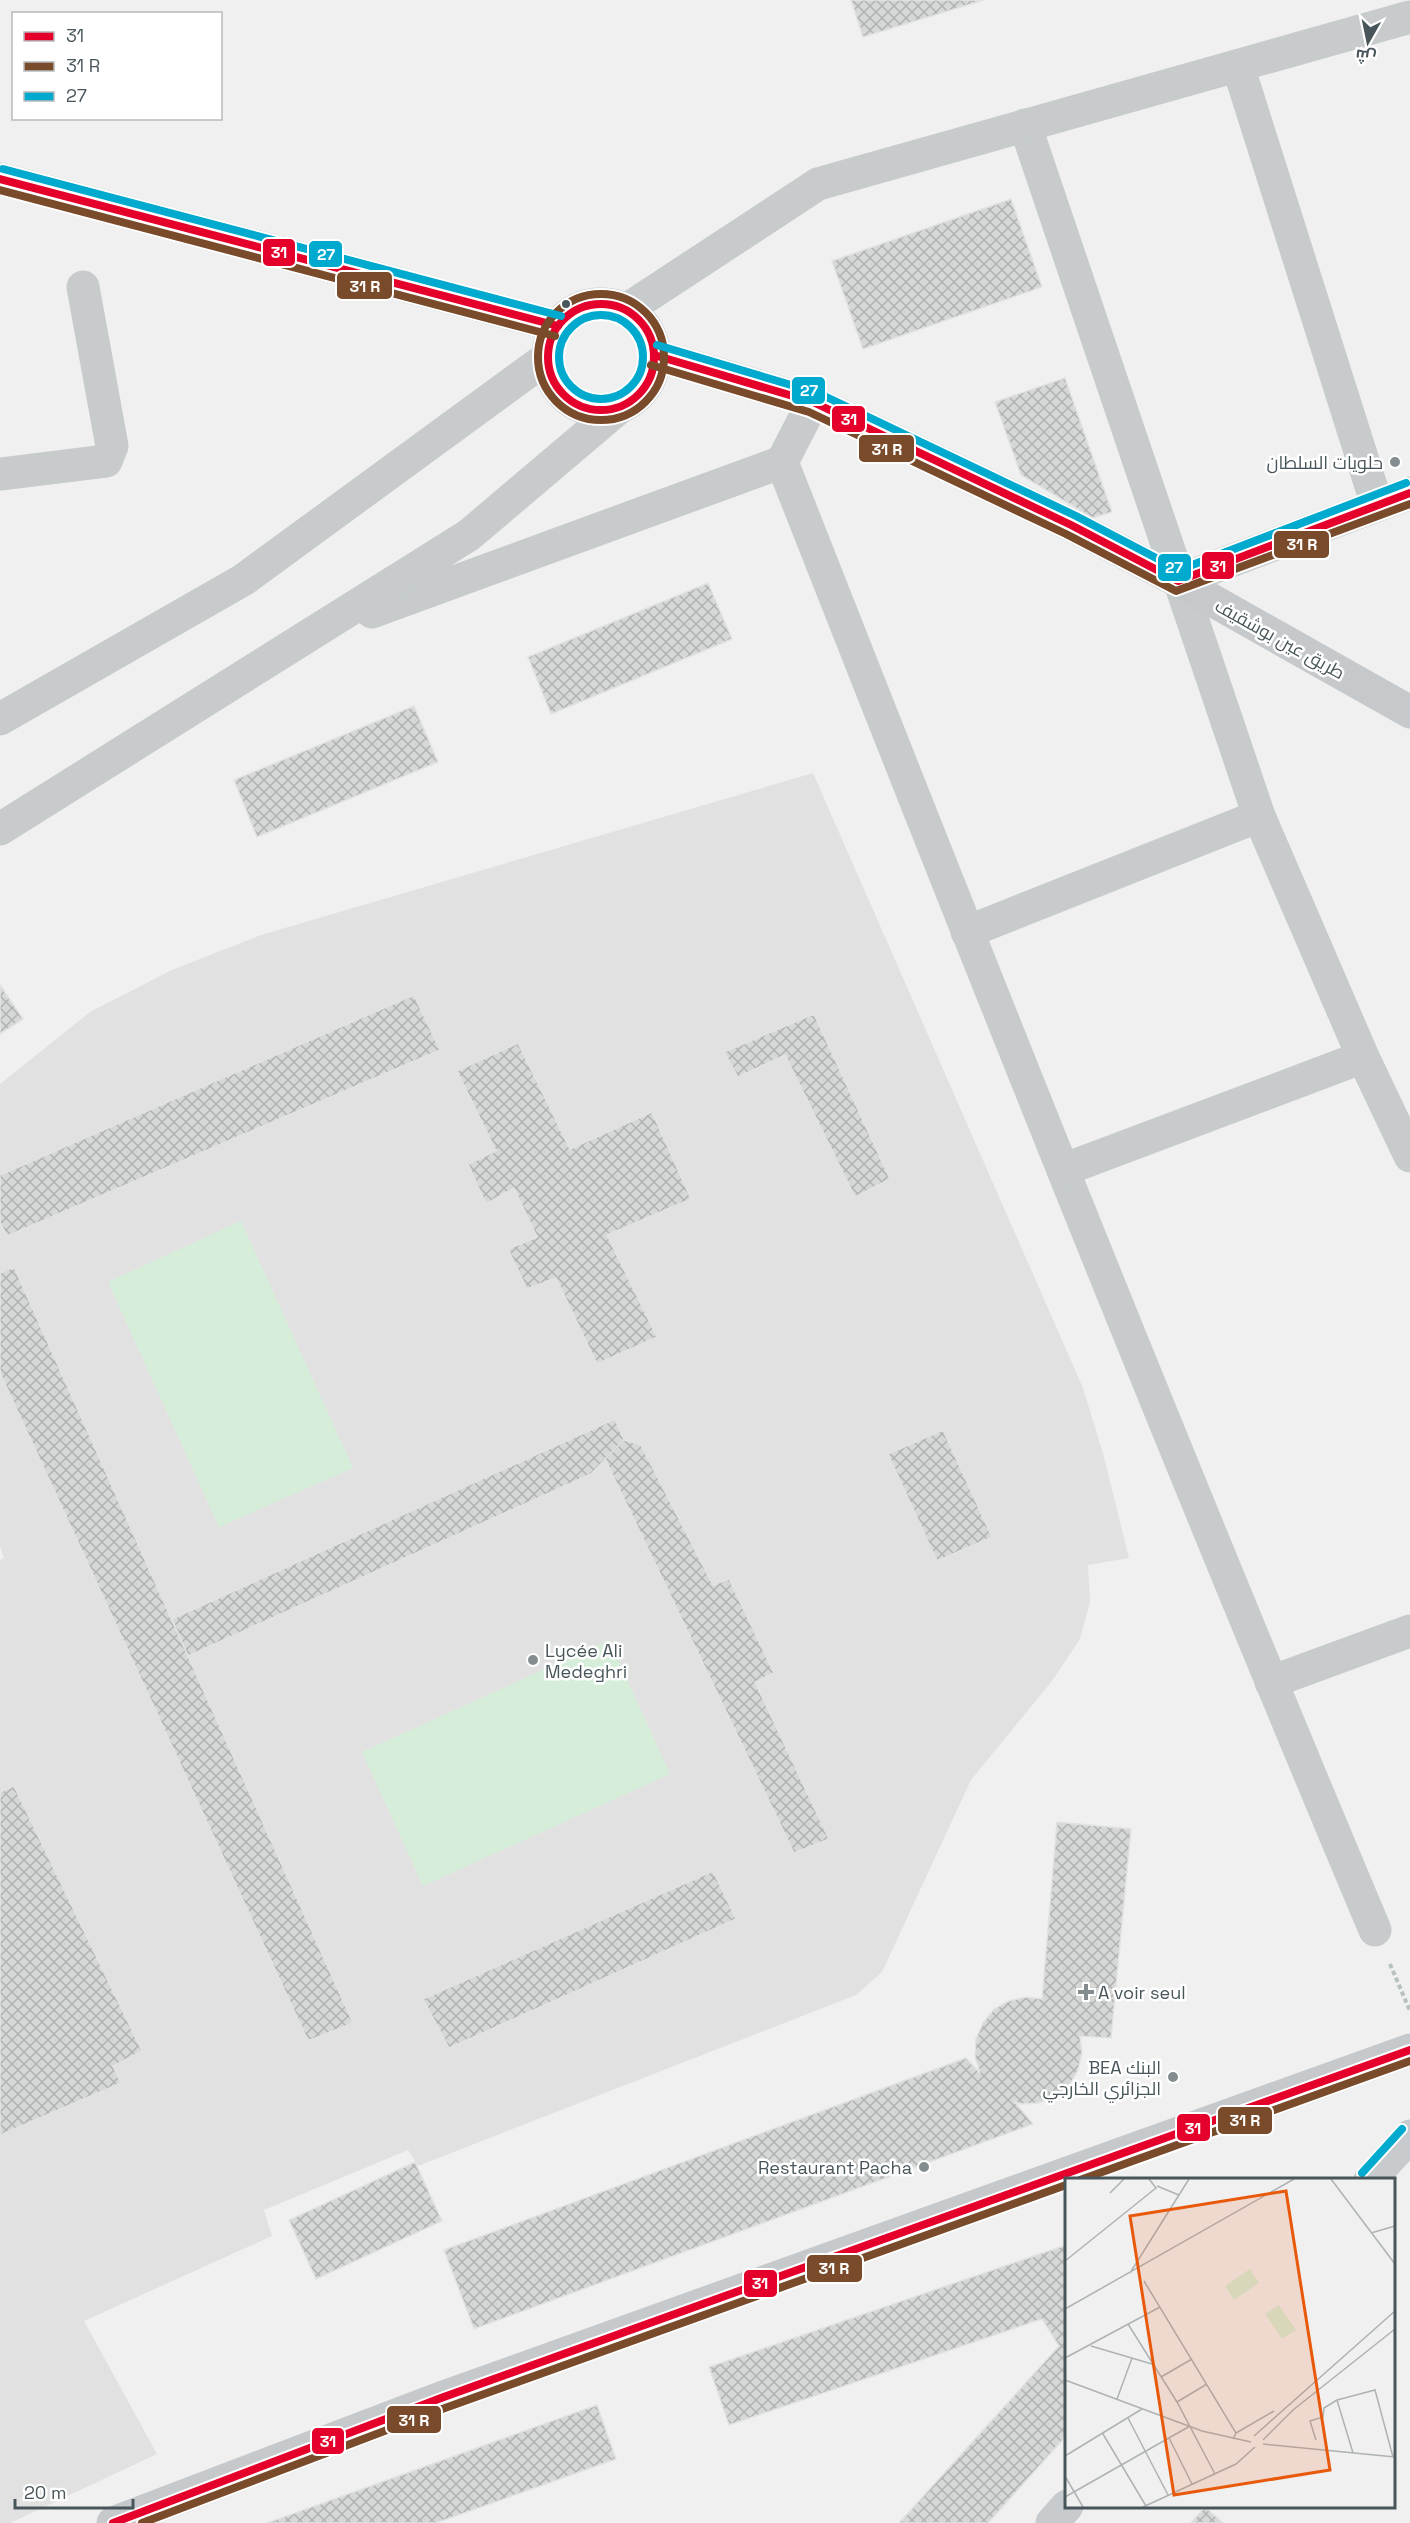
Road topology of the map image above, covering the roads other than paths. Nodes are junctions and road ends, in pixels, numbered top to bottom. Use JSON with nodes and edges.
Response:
{"nodes":[{"id":1,"x":1410,"y":17,"type":"edge"},
{"id":2,"x":1238,"y":66,"type":"junction"},
{"id":3,"x":1025,"y":125,"type":"junction"},
{"id":4,"x":0,"y":179,"type":"edge"},
{"id":5,"x":83,"y":286,"type":"dead end"},
{"id":6,"x":626,"y":310,"type":"junction"},
{"id":7,"x":558,"y":326,"type":"junction"},
{"id":8,"x":654,"y":355,"type":"junction"},
{"id":9,"x":548,"y":357,"type":"junction"},
{"id":10,"x":813,"y":402,"type":"junction"},
{"id":11,"x":620,"y":407,"type":"junction"},
{"id":12,"x":782,"y":462,"type":"junction"},
{"id":13,"x":0,"y":474,"type":"edge"},
{"id":14,"x":1410,"y":493,"type":"edge"},
{"id":15,"x":1377,"y":505,"type":"junction"},
{"id":16,"x":1178,"y":581,"type":"junction"},
{"id":17,"x":305,"y":637,"type":"junction"},
{"id":18,"x":1410,"y":712,"type":"edge"},
{"id":19,"x":0,"y":719,"type":"edge"},
{"id":20,"x":1259,"y":816,"type":"junction"},
{"id":21,"x":0,"y":828,"type":"edge"},
{"id":22,"x":967,"y":932,"type":"junction"},
{"id":23,"x":1363,"y":1057,"type":"junction"},
{"id":24,"x":1410,"y":1156,"type":"edge"},
{"id":25,"x":1064,"y":1170,"type":"junction"},
{"id":26,"x":1410,"y":1631,"type":"edge"},
{"id":27,"x":1271,"y":1682,"type":"junction"},
{"id":28,"x":1376,"y":1930,"type":"road end"},
{"id":29,"x":1410,"y":2050,"type":"edge"},
{"id":30,"x":1410,"y":2136,"type":"edge"},
{"id":31,"x":1372,"y":2178,"type":"edge"},
{"id":32,"x":1065,"y":2508,"type":"edge"},
{"id":33,"x":114,"y":2523,"type":"edge"},
{"id":34,"x":1052,"y":2523,"type":"edge"}],
"edges":[{"from":1,"to":2,"type":"street"},
{"from":2,"to":3,"type":"street"},
{"from":2,"to":15,"type":"street"},
{"from":3,"to":6,"type":"street"},
{"from":3,"to":16,"type":"street"},
{"from":4,"to":7,"type":"main road"},
{"from":5,"to":13,"type":"street"},
{"from":6,"to":7,"type":"main road"},
{"from":6,"to":8,"type":"main road"},
{"from":7,"to":9,"type":"main road"},
{"from":8,"to":10,"type":"main road","name":"طريق عين بوشقيف"},
{"from":8,"to":11,"type":"main road"},
{"from":9,"to":11,"type":"main road"},
{"from":9,"to":19,"type":"street"},
{"from":10,"to":12,"type":"street"},
{"from":10,"to":16,"type":"main road","name":"طريق عين بوشقيف"},
{"from":11,"to":17,"type":"street"},
{"from":12,"to":17,"type":"street"},
{"from":12,"to":22,"type":"street"},
{"from":14,"to":15,"type":"street"},
{"from":15,"to":16,"type":"street"},
{"from":16,"to":18,"type":"main road","name":"طريق عين بوشقيف"},
{"from":16,"to":20,"type":"street"},
{"from":17,"to":21,"type":"street"},
{"from":20,"to":22,"type":"street"},
{"from":20,"to":23,"type":"street"},
{"from":22,"to":25,"type":"street"},
{"from":23,"to":24,"type":"street"},
{"from":23,"to":25,"type":"street"},
{"from":25,"to":27,"type":"street"},
{"from":26,"to":27,"type":"street"},
{"from":27,"to":28,"type":"street"},
{"from":29,"to":33,"type":"main road"},
{"from":30,"to":31,"type":"main road"},
{"from":32,"to":34,"type":"main road"}]}
